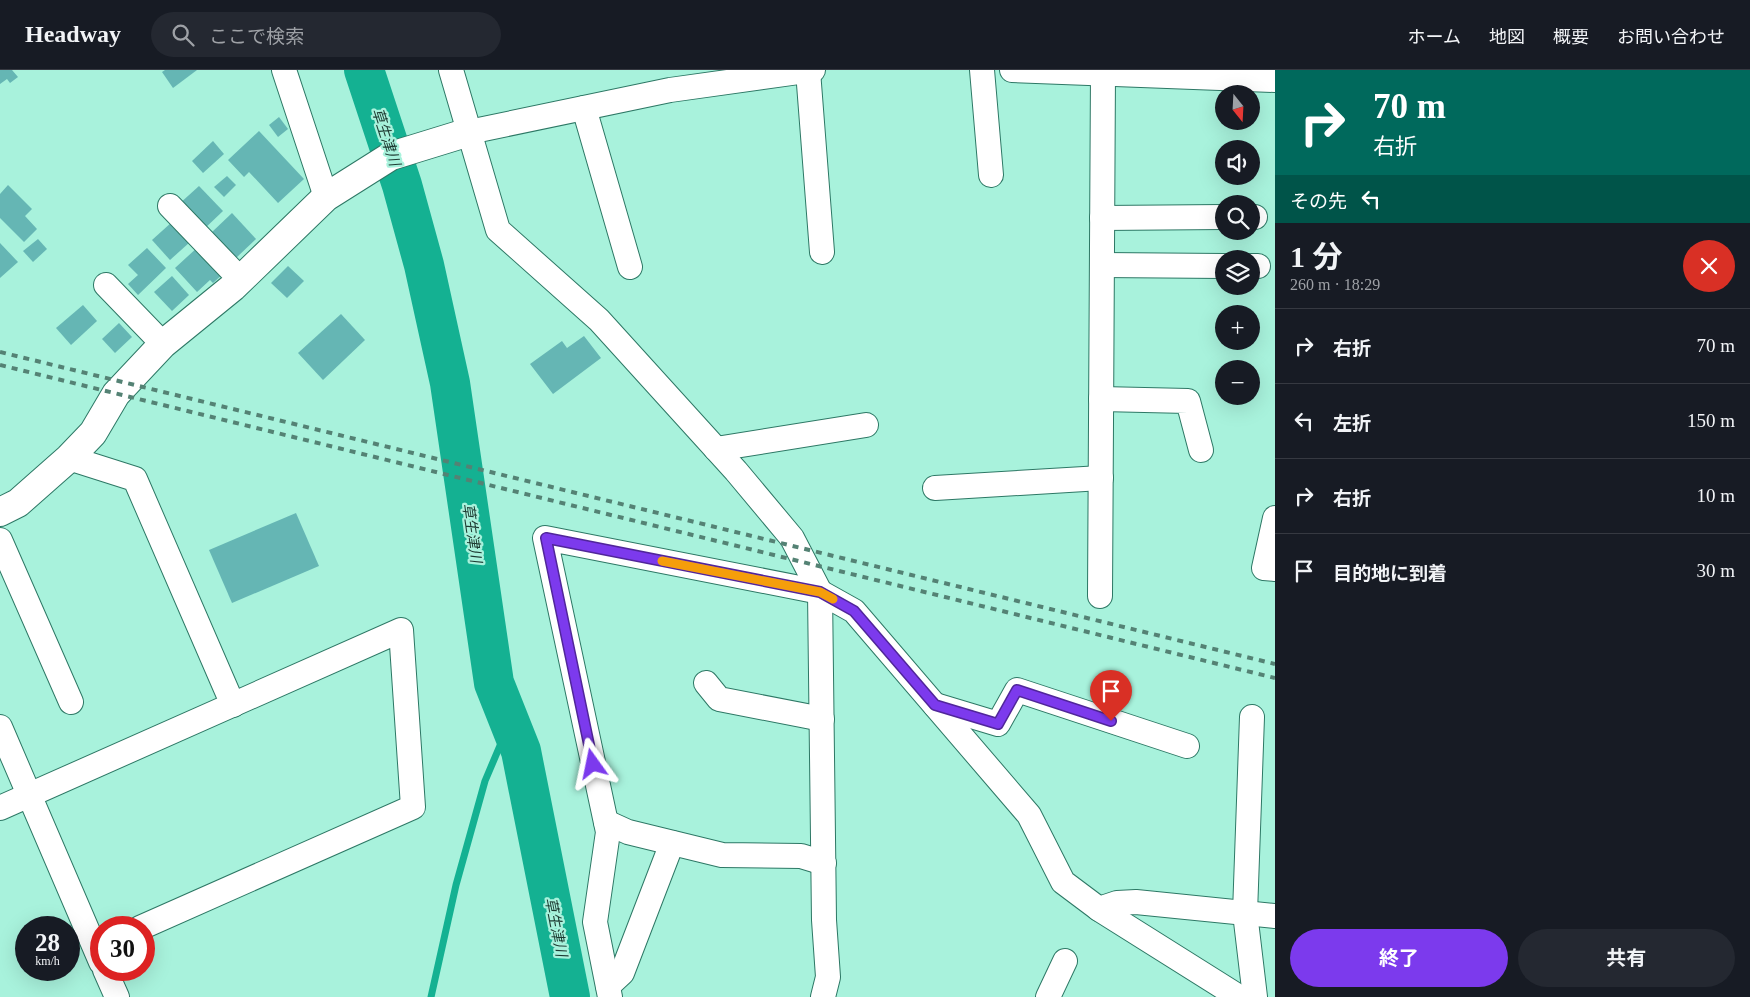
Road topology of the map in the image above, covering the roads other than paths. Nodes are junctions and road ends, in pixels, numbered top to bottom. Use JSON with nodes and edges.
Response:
{"nodes":[{"id":1,"x":284,"y":70,"type":"edge"},
{"id":2,"x":451,"y":70,"type":"edge"},
{"id":3,"x":811,"y":70,"type":"edge"},
{"id":4,"x":982,"y":70,"type":"edge"},
{"id":5,"x":1012,"y":70,"type":"edge"},
{"id":6,"x":1103,"y":73,"type":"junction"},
{"id":7,"x":1275,"y":80,"type":"edge"},
{"id":8,"x":584,"y":108,"type":"junction"},
{"id":9,"x":461,"y":135,"type":"junction"},
{"id":10,"x":991,"y":175,"type":"dead end"},
{"id":11,"x":333,"y":193,"type":"junction"},
{"id":12,"x":170,"y":206,"type":"dead end"},
{"id":13,"x":1215,"y":217,"type":"edge"},
{"id":14,"x":1102,"y":218,"type":"junction"},
{"id":15,"x":822,"y":252,"type":"dead end"},
{"id":16,"x":1102,"y":265,"type":"junction"},
{"id":17,"x":630,"y":266,"type":"dead end"},
{"id":18,"x":1215,"y":266,"type":"edge"},
{"id":19,"x":241,"y":280,"type":"junction"},
{"id":20,"x":106,"y":285,"type":"dead end"},
{"id":21,"x":163,"y":344,"type":"junction"},
{"id":22,"x":1101,"y":399,"type":"junction"},
{"id":23,"x":866,"y":425,"type":"dead end"},
{"id":24,"x":716,"y":449,"type":"junction"},
{"id":25,"x":1200,"y":450,"type":"dead end"},
{"id":26,"x":69,"y":458,"type":"junction"},
{"id":27,"x":1101,"y":478,"type":"junction"},
{"id":28,"x":935,"y":488,"type":"dead end"},
{"id":29,"x":0,"y":512,"type":"edge"},
{"id":30,"x":1275,"y":518,"type":"edge"},
{"id":31,"x":0,"y":540,"type":"edge"},
{"id":32,"x":1275,"y":569,"type":"edge"},
{"id":33,"x":820,"y":592,"type":"junction"},
{"id":34,"x":1100,"y":596,"type":"dead end"},
{"id":35,"x":706,"y":683,"type":"dead end"},
{"id":36,"x":71,"y":702,"type":"dead end"},
{"id":37,"x":233,"y":705,"type":"junction"},
{"id":38,"x":935,"y":705,"type":"junction"},
{"id":39,"x":1252,"y":716,"type":"dead end"},
{"id":40,"x":822,"y":719,"type":"junction"},
{"id":41,"x":0,"y":727,"type":"edge"},
{"id":42,"x":1187,"y":746,"type":"dead end"},
{"id":43,"x":30,"y":795,"type":"junction"},
{"id":44,"x":0,"y":808,"type":"edge"},
{"id":45,"x":606,"y":822,"type":"junction"},
{"id":46,"x":672,"y":843,"type":"junction"},
{"id":47,"x":824,"y":863,"type":"junction"},
{"id":48,"x":1098,"y":909,"type":"junction"},
{"id":49,"x":1245,"y":913,"type":"junction"},
{"id":50,"x":1275,"y":916,"type":"edge"},
{"id":51,"x":155,"y":921,"type":"edge"},
{"id":52,"x":90,"y":931,"type":"edge"},
{"id":53,"x":1066,"y":961,"type":"dead end"},
{"id":54,"x":110,"y":981,"type":"edge"},
{"id":55,"x":609,"y":991,"type":"edge"},
{"id":56,"x":117,"y":997,"type":"edge"},
{"id":57,"x":823,"y":997,"type":"edge"},
{"id":58,"x":1048,"y":997,"type":"edge"},
{"id":59,"x":1239,"y":997,"type":"edge"},
{"id":60,"x":1255,"y":997,"type":"edge"}],
"edges":[{"from":1,"to":11,"type":"street"},
{"from":2,"to":9,"type":"street"},
{"from":3,"to":8,"type":"street"},
{"from":3,"to":15,"type":"street"},
{"from":4,"to":10,"type":"street"},
{"from":5,"to":6,"type":"street"},
{"from":6,"to":7,"type":"street"},
{"from":6,"to":14,"type":"street"},
{"from":8,"to":9,"type":"street"},
{"from":8,"to":17,"type":"street"},
{"from":9,"to":11,"type":"street"},
{"from":9,"to":24,"type":"street"},
{"from":11,"to":19,"type":"street"},
{"from":12,"to":19,"type":"street"},
{"from":13,"to":14,"type":"street"},
{"from":14,"to":16,"type":"street"},
{"from":16,"to":18,"type":"street"},
{"from":16,"to":22,"type":"street"},
{"from":19,"to":21,"type":"street"},
{"from":20,"to":21,"type":"street"},
{"from":21,"to":26,"type":"street"},
{"from":22,"to":25,"type":"street"},
{"from":22,"to":27,"type":"street"},
{"from":23,"to":24,"type":"street"},
{"from":24,"to":33,"type":"street"},
{"from":26,"to":29,"type":"street"},
{"from":26,"to":37,"type":"street"},
{"from":27,"to":28,"type":"street"},
{"from":27,"to":34,"type":"street"},
{"from":30,"to":32,"type":"street"},
{"from":31,"to":36,"type":"street"},
{"from":33,"to":38,"type":"street"},
{"from":33,"to":40,"type":"street"},
{"from":33,"to":45,"type":"street"},
{"from":35,"to":40,"type":"street"},
{"from":37,"to":43,"type":"street"},
{"from":37,"to":51,"type":"street"},
{"from":38,"to":42,"type":"street"},
{"from":38,"to":48,"type":"street"},
{"from":39,"to":49,"type":"street"},
{"from":40,"to":47,"type":"street"},
{"from":41,"to":43,"type":"street"},
{"from":43,"to":44,"type":"street"},
{"from":43,"to":52,"type":"street"},
{"from":45,"to":46,"type":"street"},
{"from":45,"to":55,"type":"street"},
{"from":46,"to":47,"type":"street"},
{"from":46,"to":55,"type":"street"},
{"from":47,"to":57,"type":"street"},
{"from":48,"to":49,"type":"street"},
{"from":48,"to":59,"type":"street"},
{"from":49,"to":50,"type":"street"},
{"from":49,"to":60,"type":"street"},
{"from":53,"to":58,"type":"street"},
{"from":54,"to":56,"type":"street"}]}
